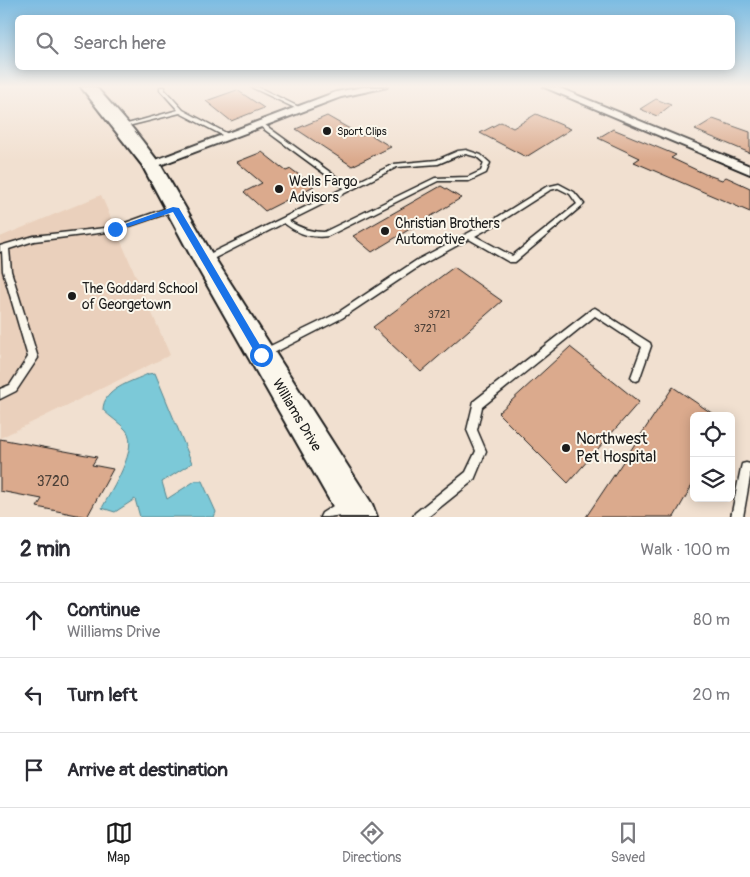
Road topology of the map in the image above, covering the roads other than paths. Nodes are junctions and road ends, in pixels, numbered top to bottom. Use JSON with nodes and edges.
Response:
{"nodes":[{"id":1,"x":109,"y":111,"type":"edge"},
{"id":2,"x":181,"y":111,"type":"joint"},
{"id":3,"x":291,"y":111,"type":"edge"},
{"id":4,"x":607,"y":111,"type":"edge"},
{"id":5,"x":259,"y":123,"type":"junction"},
{"id":6,"x":122,"y":127,"type":"junction"},
{"id":7,"x":226,"y":135,"type":"junction"},
{"id":8,"x":150,"y":164,"type":"junction"},
{"id":9,"x":750,"y":170,"type":"edge"},
{"id":10,"x":349,"y":189,"type":"junction"},
{"id":11,"x":175,"y":208,"type":"junction"},
{"id":12,"x":285,"y":221,"type":"junction"},
{"id":13,"x":469,"y":236,"type":"junction"},
{"id":14,"x":2,"y":248,"type":"edge"},
{"id":15,"x":204,"y":260,"type":"junction"},
{"id":16,"x":261,"y":355,"type":"junction"},
{"id":17,"x":636,"y":377,"type":"dead end"},
{"id":18,"x":0,"y":394,"type":"edge"},
{"id":19,"x":746,"y":468,"type":"dead end"},
{"id":20,"x":354,"y":509,"type":"edge"},
{"id":21,"x":326,"y":517,"type":"edge"},
{"id":22,"x":419,"y":517,"type":"edge"},
{"id":23,"x":738,"y":517,"type":"edge"}],
"edges":[{"from":1,"to":6,"type":"main road","name":"Williams Drive"},
{"from":2,"to":6,"type":"lane"},
{"from":2,"to":7,"type":"lane"},
{"from":3,"to":5,"type":"street"},
{"from":4,"to":9,"type":"street"},
{"from":5,"to":7,"type":"street"},
{"from":5,"to":10,"type":"lane"},
{"from":6,"to":8,"type":"main road","name":"Williams Drive"},
{"from":7,"to":8,"type":"street"},
{"from":8,"to":11,"type":"main road","name":"Williams Drive"},
{"from":10,"to":12,"type":"lane"},
{"from":10,"to":12,"type":"lane"},
{"from":11,"to":14,"type":"lane"},
{"from":11,"to":15,"type":"main road","name":"Williams Drive"},
{"from":12,"to":15,"type":"lane"},
{"from":13,"to":13,"type":"lane"},
{"from":13,"to":16,"type":"lane"},
{"from":14,"to":18,"type":"lane"},
{"from":15,"to":16,"type":"main road","name":"Williams Drive"},
{"from":16,"to":20,"type":"main road","name":"Williams Drive"},
{"from":17,"to":22,"type":"lane"},
{"from":19,"to":23,"type":"lane"},
{"from":20,"to":21,"type":"lane"}]}
